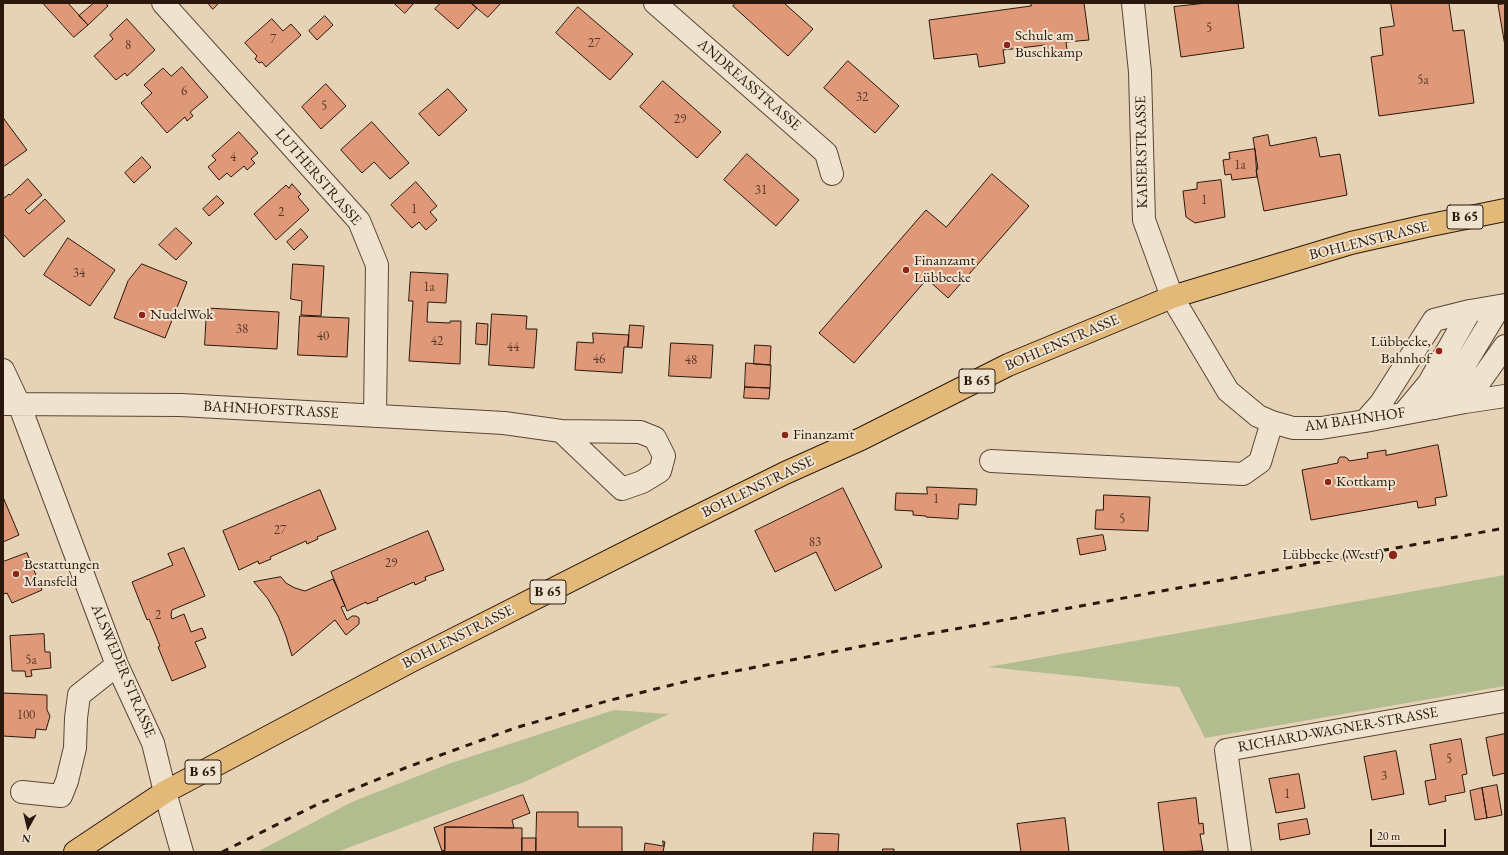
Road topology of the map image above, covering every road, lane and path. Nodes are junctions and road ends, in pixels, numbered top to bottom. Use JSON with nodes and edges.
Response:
{"nodes":[{"id":1,"x":163,"y":3,"type":"edge"},
{"id":2,"x":655,"y":3,"type":"edge"},
{"id":3,"x":1133,"y":3,"type":"edge"},
{"id":4,"x":832,"y":174,"type":"dead end"},
{"id":5,"x":1505,"y":210,"type":"edge"},
{"id":6,"x":1172,"y":297,"type":"junction"},
{"id":7,"x":1502,"y":305,"type":"edge"},
{"id":8,"x":1470,"y":311,"type":"junction"},
{"id":9,"x":1505,"y":346,"type":"edge"},
{"id":10,"x":3,"y":370,"type":"edge"},
{"id":11,"x":1505,"y":396,"type":"edge"},
{"id":12,"x":1465,"y":402,"type":"junction"},
{"id":13,"x":11,"y":404,"type":"edge"},
{"id":14,"x":1435,"y":408,"type":"junction"},
{"id":15,"x":1404,"y":414,"type":"junction"},
{"id":16,"x":375,"y":416,"type":"junction"},
{"id":17,"x":1365,"y":421,"type":"junction"},
{"id":18,"x":1272,"y":422,"type":"junction"},
{"id":19,"x":560,"y":431,"type":"dead end"},
{"id":20,"x":991,"y":461,"type":"dead end"},
{"id":21,"x":117,"y":665,"type":"junction"},
{"id":22,"x":1505,"y":701,"type":"edge"},
{"id":23,"x":22,"y":792,"type":"dead end"},
{"id":24,"x":165,"y":792,"type":"junction"},
{"id":25,"x":75,"y":852,"type":"edge"},
{"id":26,"x":182,"y":852,"type":"edge"},
{"id":27,"x":1240,"y":852,"type":"edge"}],
"edges":[{"from":1,"to":16,"type":"street","name":"LUTHERSTRASSE"},
{"from":2,"to":4,"type":"street","name":"ANDREASSTRASSE"},
{"from":3,"to":6,"type":"street","name":"KAISERSTRASSE"},
{"from":5,"to":6,"type":"main road","name":"BOHLENSTRASSE","number":"B 65"},
{"from":6,"to":18,"type":"street","name":"AM BAHNHOF"},
{"from":6,"to":24,"type":"main road","name":"BOHLENSTRASSE","number":"B 65"},
{"from":7,"to":8,"type":"street"},
{"from":7,"to":14,"type":"street"},
{"from":8,"to":15,"type":"street"},
{"from":8,"to":17,"type":"street"},
{"from":9,"to":12,"type":"street"},
{"from":10,"to":13,"type":"street"},
{"from":11,"to":12,"type":"street","name":"AM BAHNHOF"},
{"from":12,"to":14,"type":"street","name":"AM BAHNHOF"},
{"from":13,"to":16,"type":"street","name":"BAHNHOFSTRASSE"},
{"from":13,"to":21,"type":"street","name":"ALSWEDER STRASSE"},
{"from":14,"to":15,"type":"street","name":"AM BAHNHOF"},
{"from":15,"to":17,"type":"street","name":"AM BAHNHOF"},
{"from":16,"to":19,"type":"street","name":"BAHNHOFSTRASSE"},
{"from":17,"to":18,"type":"street","name":"AM BAHNHOF"},
{"from":18,"to":20,"type":"street"},
{"from":21,"to":23,"type":"street"},
{"from":21,"to":24,"type":"street","name":"ALSWEDER STRASSE"},
{"from":22,"to":27,"type":"street","name":"RICHARD-WAGNER-STRASSE"},
{"from":24,"to":25,"type":"main road","name":"BOHLENSTRASSE","number":"B 65"},
{"from":24,"to":26,"type":"street","name":"ALSWEDER STRASSE"}]}
